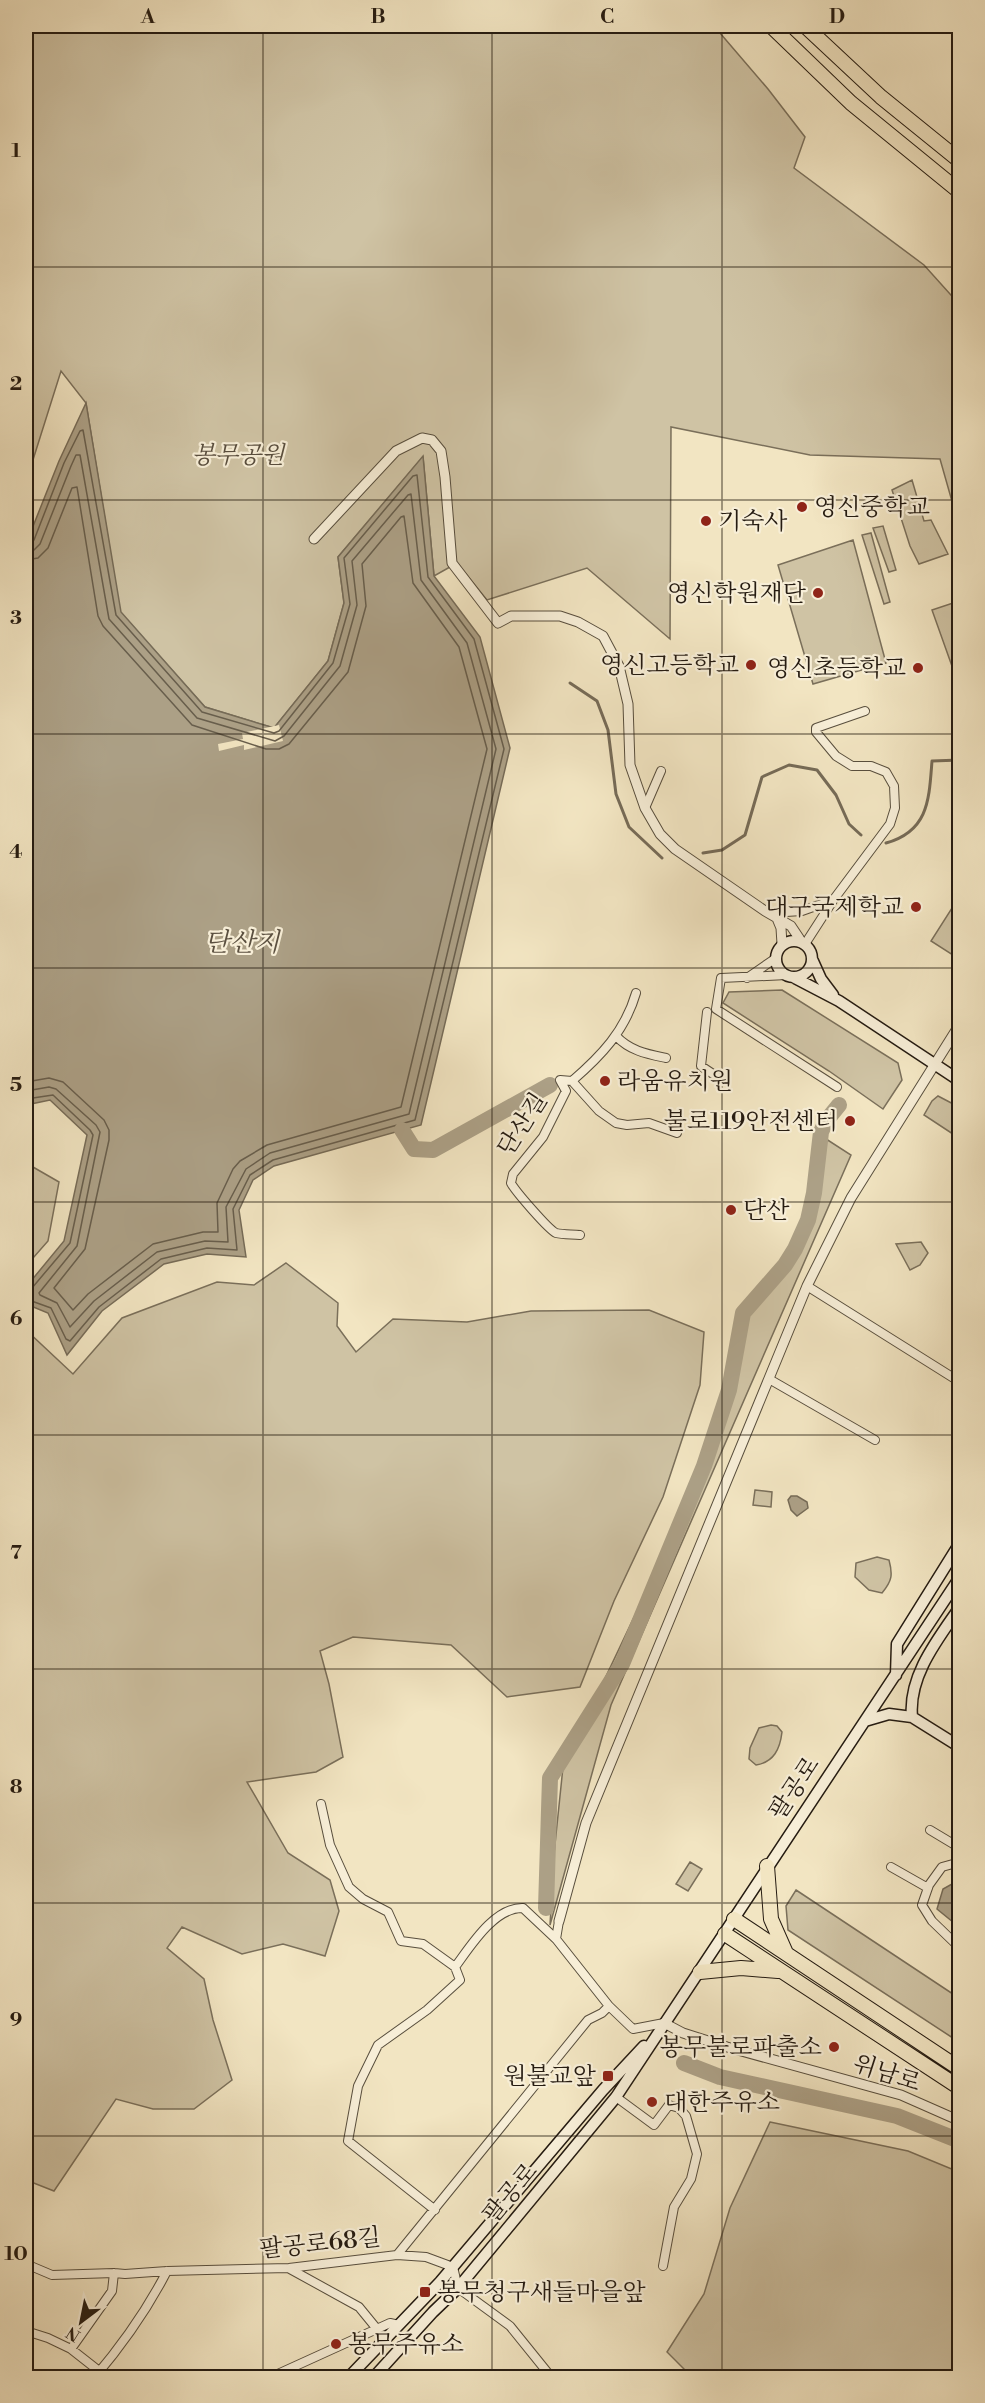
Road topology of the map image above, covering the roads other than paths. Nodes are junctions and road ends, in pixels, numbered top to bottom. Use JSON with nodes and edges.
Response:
{"nodes":[{"id":1,"x":771,"y":26,"type":"edge"},
{"id":2,"x":805,"y":26,"type":"edge"},
{"id":3,"x":960,"y":160,"type":"edge"},
{"id":4,"x":960,"y":192,"type":"edge"},
{"id":5,"x":314,"y":539,"type":"dead end"},
{"id":6,"x":865,"y":711,"type":"dead end"},
{"id":7,"x":661,"y":771,"type":"dead end"},
{"id":8,"x":645,"y":808,"type":"junction"},
{"id":9,"x":834,"y":899,"type":"junction"},
{"id":10,"x":773,"y":914,"type":"junction"},
{"id":11,"x":803,"y":943,"type":"junction"},
{"id":12,"x":782,"y":944,"type":"junction"},
{"id":13,"x":776,"y":958,"type":"junction"},
{"id":14,"x":812,"y":959,"type":"junction"},
{"id":15,"x":790,"y":976,"type":"junction"},
{"id":16,"x":746,"y":978,"type":"junction"},
{"id":17,"x":636,"y":993,"type":"dead end"},
{"id":18,"x":839,"y":1001,"type":"junction"},
{"id":19,"x":707,"y":1012,"type":"dead end"},
{"id":20,"x":960,"y":1024,"type":"edge"},
{"id":21,"x":616,"y":1036,"type":"junction"},
{"id":22,"x":666,"y":1058,"type":"dead end"},
{"id":23,"x":933,"y":1064,"type":"junction"},
{"id":24,"x":719,"y":1078,"type":"dead end"},
{"id":25,"x":572,"y":1081,"type":"junction"},
{"id":26,"x":960,"y":1081,"type":"edge"},
{"id":27,"x":837,"y":1087,"type":"dead end"},
{"id":28,"x":677,"y":1134,"type":"dead end"},
{"id":29,"x":580,"y":1235,"type":"dead end"},
{"id":30,"x":807,"y":1286,"type":"junction"},
{"id":31,"x":769,"y":1379,"type":"junction"},
{"id":32,"x":960,"y":1382,"type":"edge"},
{"id":33,"x":875,"y":1440,"type":"dead end"},
{"id":34,"x":960,"y":1543,"type":"edge"},
{"id":35,"x":960,"y":1577,"type":"edge"},
{"id":36,"x":960,"y":1607,"type":"edge"},
{"id":37,"x":928,"y":1656,"type":"junction"},
{"id":38,"x":896,"y":1675,"type":"junction"},
{"id":39,"x":912,"y":1717,"type":"junction"},
{"id":40,"x":865,"y":1721,"type":"junction"},
{"id":41,"x":960,"y":1747,"type":"edge"},
{"id":42,"x":321,"y":1804,"type":"dead end"},
{"id":43,"x":930,"y":1830,"type":"dead end"},
{"id":44,"x":960,"y":1848,"type":"edge"},
{"id":45,"x":960,"y":1862,"type":"edge"},
{"id":46,"x":767,"y":1866,"type":"junction"},
{"id":47,"x":891,"y":1867,"type":"dead end"},
{"id":48,"x":928,"y":1888,"type":"junction"},
{"id":49,"x":734,"y":1919,"type":"junction"},
{"id":50,"x":559,"y":1921,"type":"joint"},
{"id":51,"x":725,"y":1934,"type":"junction"},
{"id":52,"x":556,"y":1939,"type":"junction"},
{"id":53,"x":960,"y":1948,"type":"edge"},
{"id":54,"x":787,"y":1955,"type":"junction"},
{"id":55,"x":455,"y":1967,"type":"junction"},
{"id":56,"x":782,"y":1971,"type":"junction"},
{"id":57,"x":700,"y":1972,"type":"junction"},
{"id":58,"x":609,"y":2006,"type":"junction"},
{"id":59,"x":664,"y":2024,"type":"junction"},
{"id":60,"x":960,"y":2069,"type":"edge"},
{"id":61,"x":960,"y":2088,"type":"edge"},
{"id":62,"x":616,"y":2097,"type":"junction"},
{"id":63,"x":960,"y":2121,"type":"edge"},
{"id":64,"x":435,"y":2210,"type":"junction"},
{"id":65,"x":397,"y":2255,"type":"junction"},
{"id":66,"x":26,"y":2264,"type":"edge"},
{"id":67,"x":663,"y":2266,"type":"dead end"},
{"id":68,"x":453,"y":2267,"type":"junction"},
{"id":69,"x":289,"y":2268,"type":"junction"},
{"id":70,"x":167,"y":2271,"type":"junction"},
{"id":71,"x":114,"y":2273,"type":"junction"},
{"id":72,"x":458,"y":2288,"type":"junction"},
{"id":73,"x":399,"y":2325,"type":"junction"},
{"id":74,"x":377,"y":2329,"type":"junction"},
{"id":75,"x":26,"y":2331,"type":"edge"},
{"id":76,"x":71,"y":2349,"type":"junction"},
{"id":77,"x":97,"y":2374,"type":"edge"},
{"id":78,"x":269,"y":2378,"type":"edge"},
{"id":79,"x":348,"y":2378,"type":"edge"},
{"id":80,"x":373,"y":2378,"type":"edge"},
{"id":81,"x":552,"y":2378,"type":"edge"}],
"edges":[{"from":1,"to":4,"type":"highway"},
{"from":2,"to":3,"type":"highway"},
{"from":5,"to":8,"type":"street"},
{"from":6,"to":9,"type":"street"},
{"from":7,"to":8,"type":"street"},
{"from":8,"to":10,"type":"street"},
{"from":9,"to":10,"type":"street"},
{"from":9,"to":11,"type":"street"},
{"from":10,"to":11,"type":"street"},
{"from":10,"to":12,"type":"street"},
{"from":11,"to":12,"type":"main road"},
{"from":11,"to":14,"type":"main road"},
{"from":12,"to":13,"type":"main road"},
{"from":13,"to":15,"type":"main road"},
{"from":13,"to":16,"type":"street"},
{"from":14,"to":15,"type":"main road"},
{"from":14,"to":18,"type":"main road"},
{"from":15,"to":16,"type":"street"},
{"from":15,"to":18,"type":"main road"},
{"from":16,"to":27,"type":"street"},
{"from":17,"to":21,"type":"street","name":"단산길"},
{"from":18,"to":23,"type":"main road"},
{"from":19,"to":24,"type":"street"},
{"from":20,"to":23,"type":"street"},
{"from":21,"to":22,"type":"street"},
{"from":21,"to":25,"type":"street","name":"단산길"},
{"from":23,"to":26,"type":"main road"},
{"from":23,"to":30,"type":"street"},
{"from":25,"to":28,"type":"street","name":"단산길"},
{"from":25,"to":29,"type":"street","name":"단산길"},
{"from":30,"to":31,"type":"street"},
{"from":30,"to":32,"type":"street"},
{"from":31,"to":33,"type":"street"},
{"from":31,"to":50,"type":"street"},
{"from":34,"to":38,"type":"main road"},
{"from":35,"to":38,"type":"main road","name":"팔공로"},
{"from":36,"to":37,"type":"main road"},
{"from":37,"to":38,"type":"main road"},
{"from":37,"to":39,"type":"main road"},
{"from":38,"to":40,"type":"main road","name":"팔공로"},
{"from":39,"to":40,"type":"main road"},
{"from":39,"to":41,"type":"main road"},
{"from":40,"to":46,"type":"main road","name":"팔공로"},
{"from":42,"to":55,"type":"street"},
{"from":43,"to":44,"type":"street"},
{"from":45,"to":48,"type":"street"},
{"from":46,"to":49,"type":"main road","name":"팔공로"},
{"from":46,"to":54,"type":"highway"},
{"from":47,"to":48,"type":"street"},
{"from":48,"to":53,"type":"street"},
{"from":49,"to":51,"type":"main road","name":"팔공로"},
{"from":49,"to":54,"type":"highway"},
{"from":50,"to":52,"type":"street"},
{"from":51,"to":56,"type":"highway"},
{"from":51,"to":57,"type":"main road","name":"팔공로"},
{"from":52,"to":55,"type":"street"},
{"from":52,"to":58,"type":"street"},
{"from":54,"to":60,"type":"highway"},
{"from":55,"to":64,"type":"street"},
{"from":56,"to":57,"type":"highway"},
{"from":56,"to":61,"type":"highway"},
{"from":57,"to":59,"type":"main road","name":"팔공로"},
{"from":58,"to":59,"type":"street"},
{"from":58,"to":64,"type":"street"},
{"from":59,"to":62,"type":"main road","name":"팔공로"},
{"from":59,"to":63,"type":"street","name":"위남로"},
{"from":59,"to":68,"type":"main road","name":"팔공로"},
{"from":62,"to":67,"type":"street"},
{"from":62,"to":72,"type":"main road","name":"팔공로"},
{"from":64,"to":65,"type":"street"},
{"from":65,"to":68,"type":"street","name":"팔공로68길"},
{"from":65,"to":69,"type":"street","name":"팔공로68길"},
{"from":66,"to":71,"type":"street","name":"팔공로68길"},
{"from":68,"to":72,"type":"street"},
{"from":68,"to":73,"type":"main road","name":"팔공로"},
{"from":69,"to":70,"type":"street","name":"팔공로68길"},
{"from":69,"to":74,"type":"street"},
{"from":70,"to":71,"type":"street","name":"팔공로68길"},
{"from":70,"to":77,"type":"street"},
{"from":71,"to":76,"type":"street"},
{"from":72,"to":80,"type":"main road","name":"팔공로"},
{"from":72,"to":81,"type":"street"},
{"from":73,"to":74,"type":"street"},
{"from":73,"to":79,"type":"main road","name":"팔공로"},
{"from":74,"to":78,"type":"street"},
{"from":75,"to":76,"type":"street"},
{"from":76,"to":77,"type":"street"}]}
